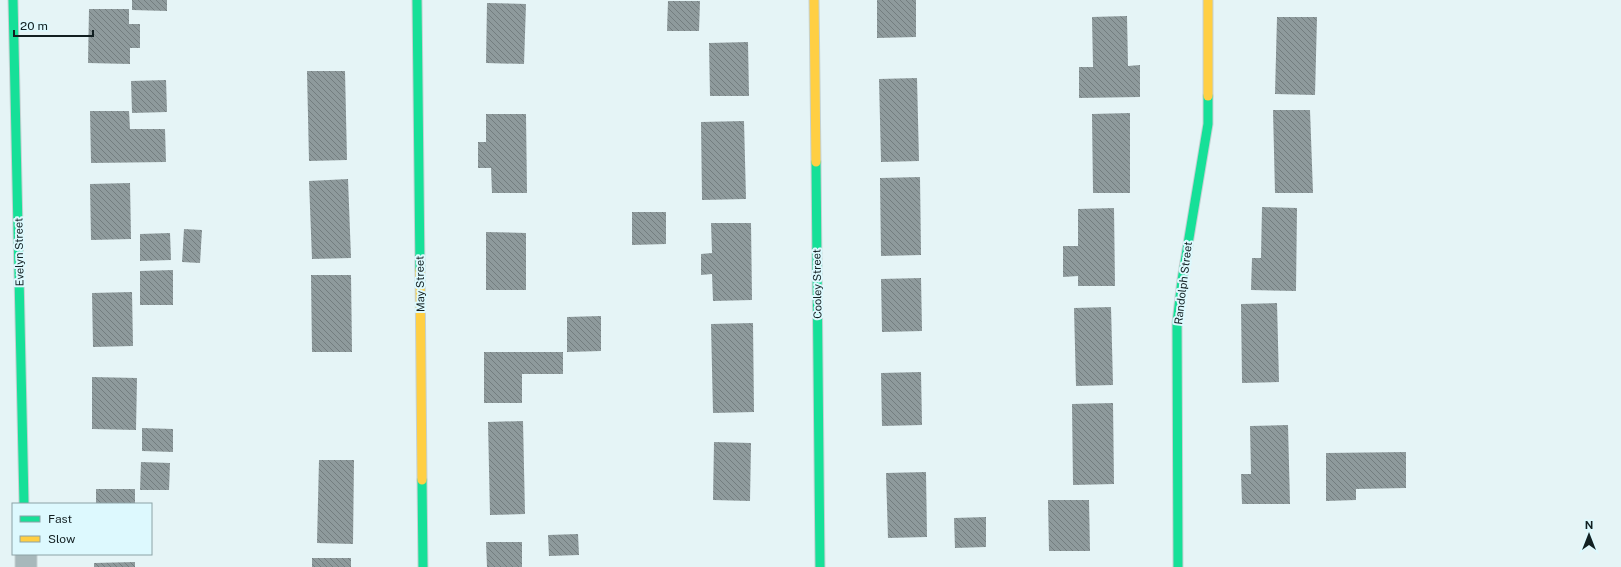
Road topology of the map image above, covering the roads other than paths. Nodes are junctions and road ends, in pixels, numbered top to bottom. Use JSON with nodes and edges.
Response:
{"nodes":[{"id":1,"x":13,"y":0,"type":"edge"},
{"id":2,"x":417,"y":0,"type":"edge"},
{"id":3,"x":814,"y":0,"type":"edge"},
{"id":4,"x":1208,"y":0,"type":"edge"},
{"id":5,"x":24,"y":503,"type":"edge"},
{"id":6,"x":26,"y":555,"type":"edge"},
{"id":7,"x":26,"y":567,"type":"edge"},
{"id":8,"x":423,"y":567,"type":"edge"},
{"id":9,"x":820,"y":567,"type":"edge"},
{"id":10,"x":1178,"y":567,"type":"edge"}],
"edges":[{"from":1,"to":5,"type":"street","name":"Evelyn Street"},
{"from":2,"to":8,"type":"street","name":"May Street"},
{"from":3,"to":9,"type":"street","name":"Cooley Street"},
{"from":4,"to":10,"type":"street","name":"Randolph Street"},
{"from":6,"to":7,"type":"street"}]}
